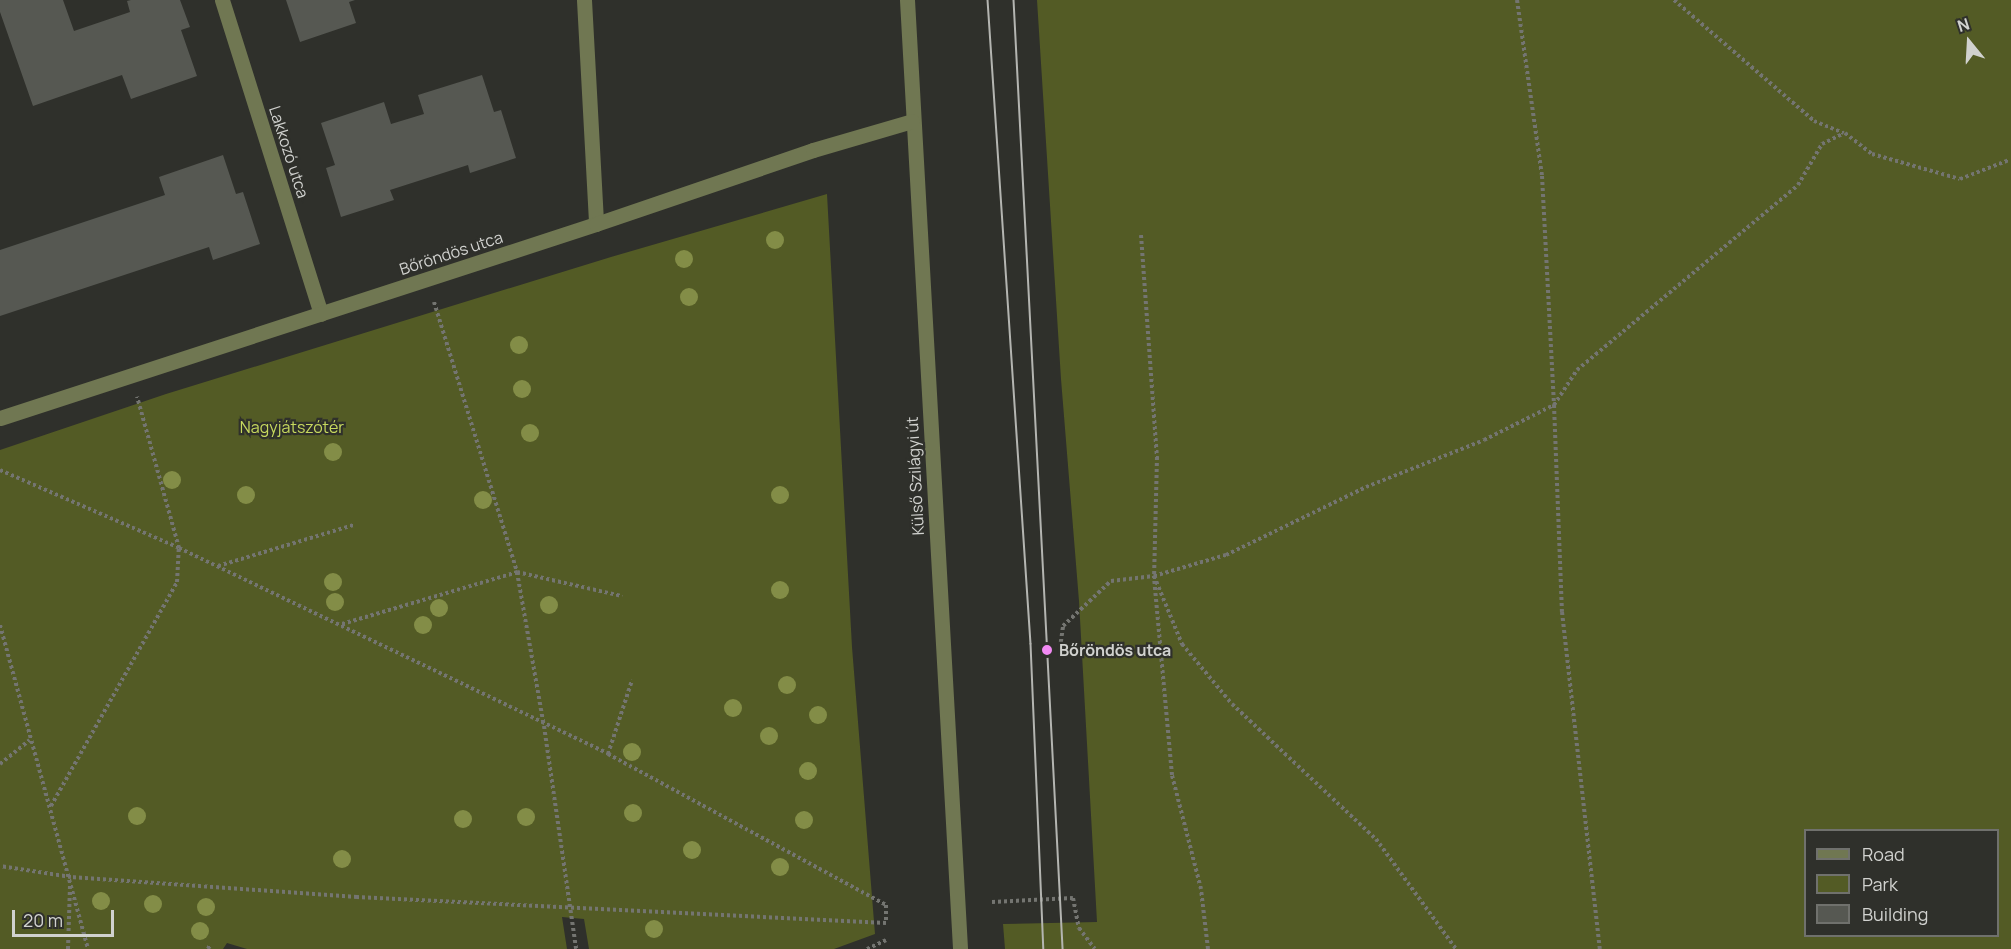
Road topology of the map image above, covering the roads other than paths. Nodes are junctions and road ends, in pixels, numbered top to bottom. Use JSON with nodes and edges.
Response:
{"nodes":[{"id":1,"x":222,"y":0,"type":"edge"},
{"id":2,"x":584,"y":0,"type":"edge"},
{"id":3,"x":907,"y":0,"type":"edge"},
{"id":4,"x":912,"y":120,"type":"junction"},
{"id":5,"x":596,"y":224,"type":"junction"},
{"id":6,"x":321,"y":314,"type":"junction"},
{"id":7,"x":0,"y":418,"type":"edge"},
{"id":8,"x":960,"y":949,"type":"edge"}],
"edges":[{"from":1,"to":6,"type":"street","name":"Lakkozó utca"},
{"from":2,"to":5,"type":"street"},
{"from":3,"to":4,"type":"street","name":"Külső Szilágyi út"},
{"from":4,"to":5,"type":"street","name":"Bőröndös utca"},
{"from":4,"to":8,"type":"street","name":"Külső Szilágyi út"},
{"from":5,"to":6,"type":"street","name":"Bőröndös utca"},
{"from":6,"to":7,"type":"street","name":"Bőröndös utca"}]}
